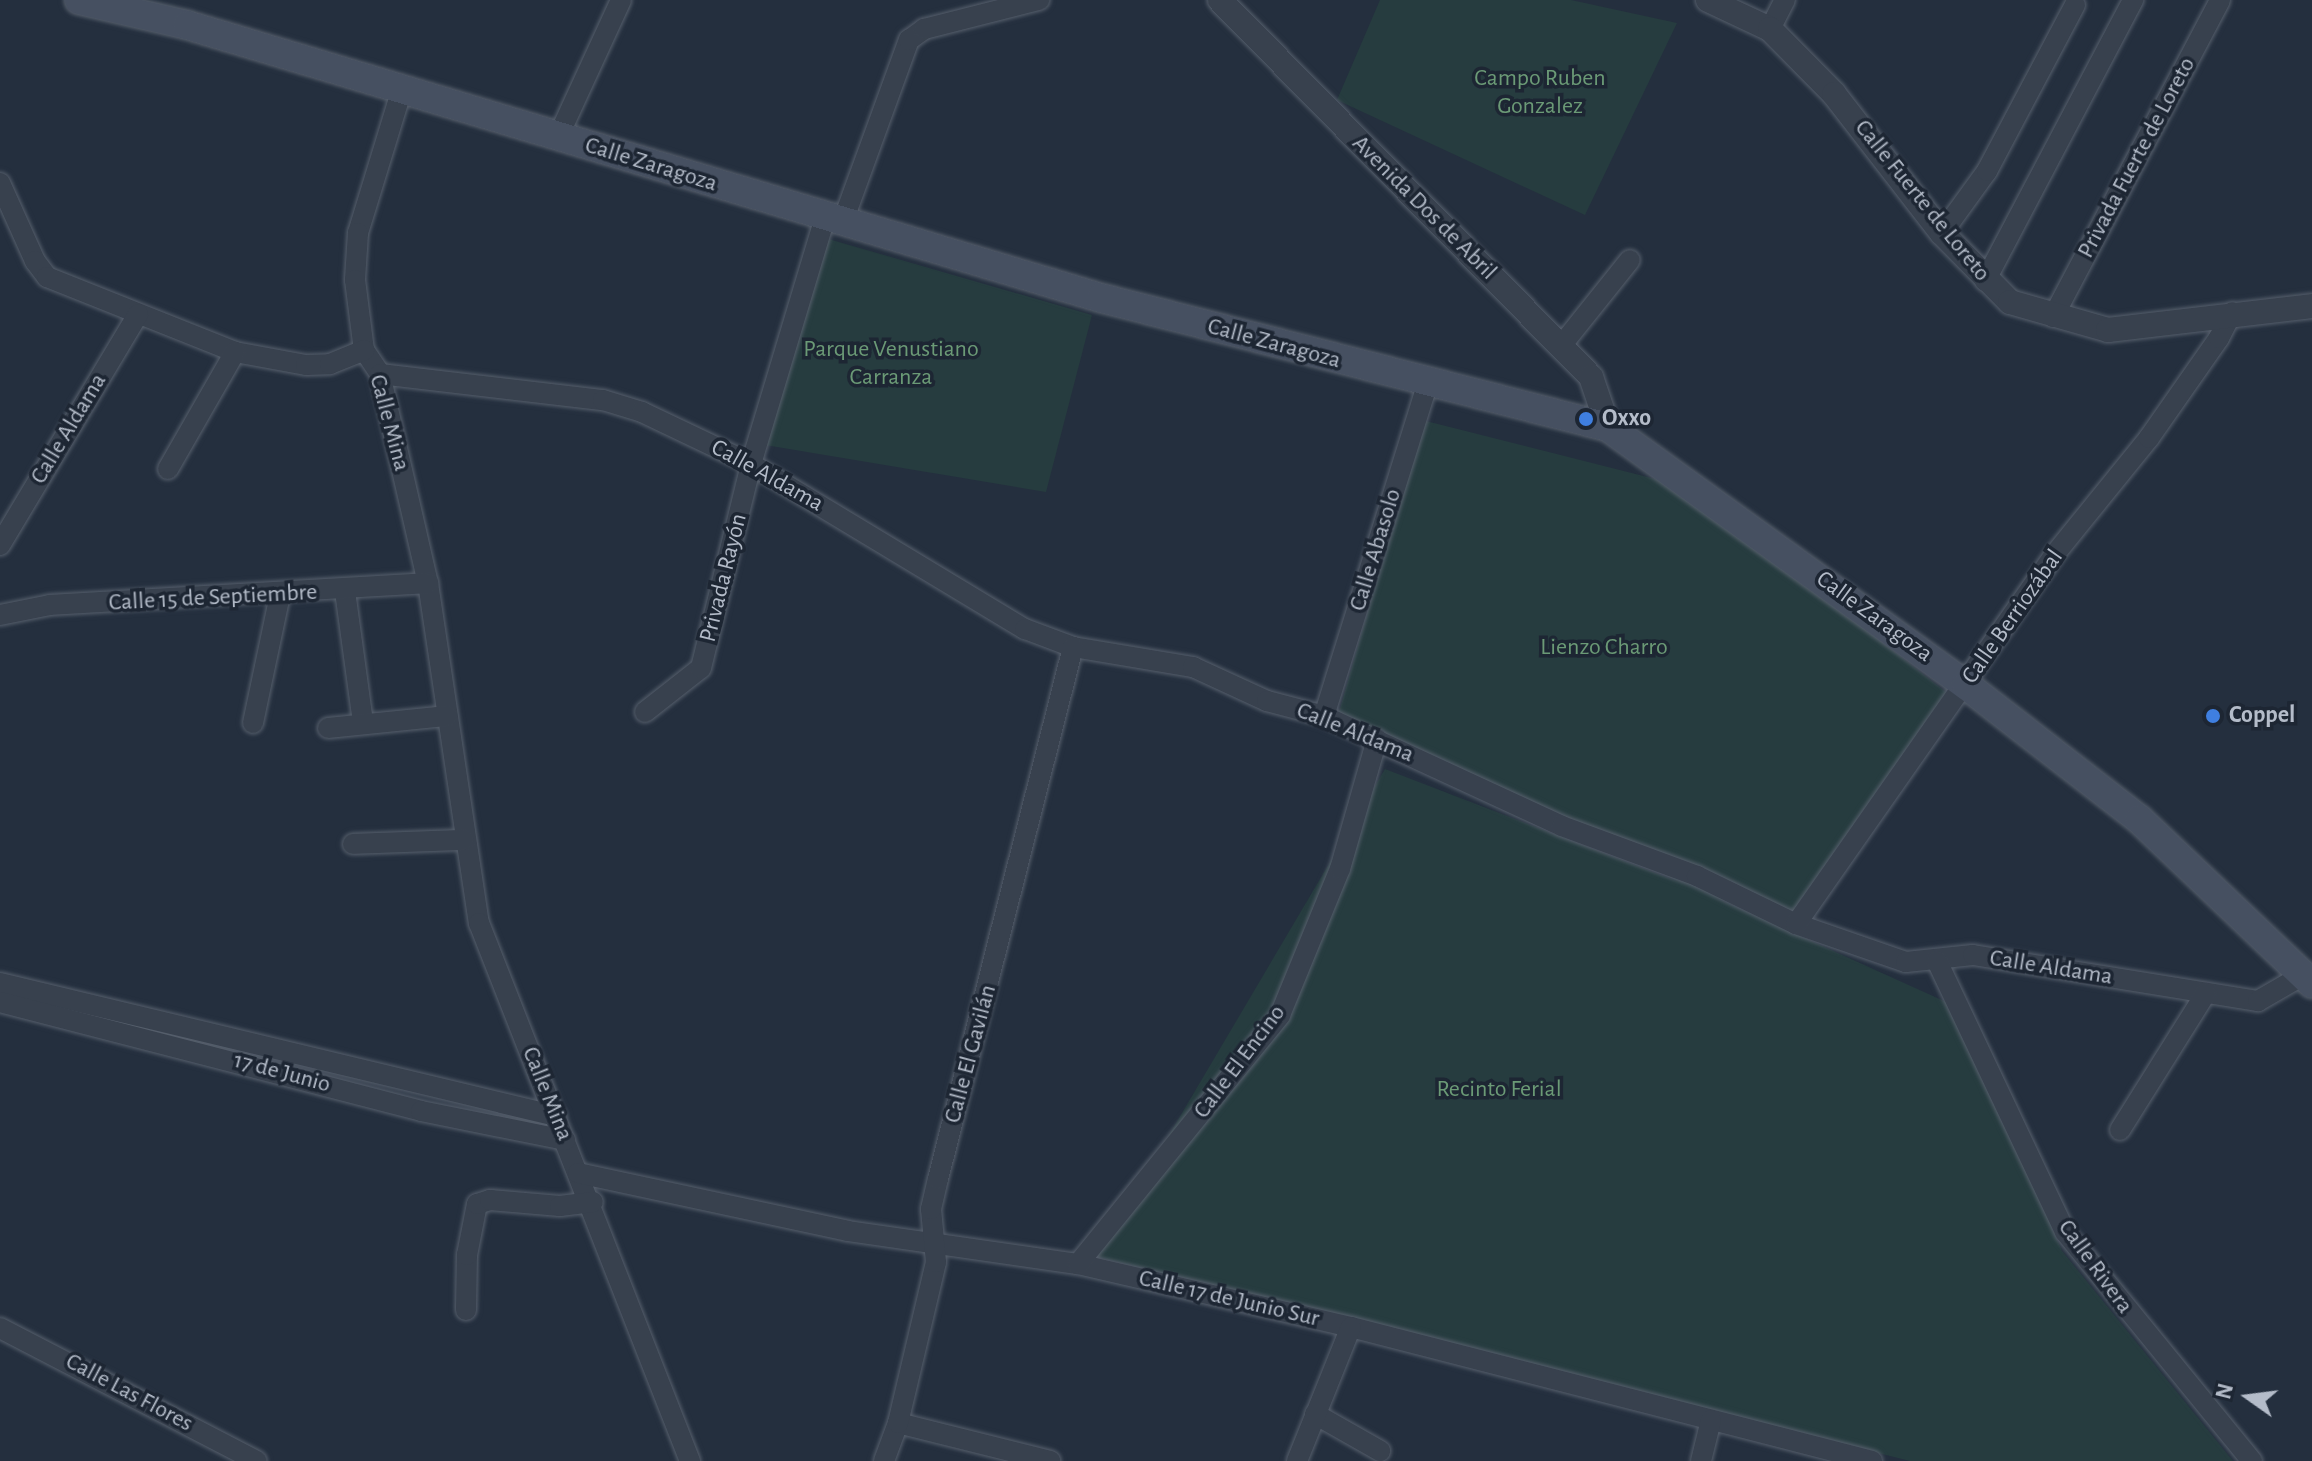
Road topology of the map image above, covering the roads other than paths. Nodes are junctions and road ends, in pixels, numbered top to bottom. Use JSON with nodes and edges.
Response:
{"nodes":[{"id":1,"x":79,"y":0,"type":"edge"},
{"id":2,"x":621,"y":0,"type":"edge"},
{"id":3,"x":1039,"y":0,"type":"edge"},
{"id":4,"x":1220,"y":0,"type":"edge"},
{"id":5,"x":1708,"y":0,"type":"edge"},
{"id":6,"x":1785,"y":0,"type":"edge"},
{"id":7,"x":2133,"y":0,"type":"edge"},
{"id":8,"x":2220,"y":0,"type":"edge"},
{"id":9,"x":2075,"y":5,"type":"dead end"},
{"id":10,"x":1770,"y":29,"type":"junction"},
{"id":11,"x":402,"y":89,"type":"junction"},
{"id":12,"x":558,"y":137,"type":"junction"},
{"id":13,"x":0,"y":183,"type":"edge"},
{"id":14,"x":834,"y":219,"type":"junction"},
{"id":15,"x":1942,"y":233,"type":"junction"},
{"id":16,"x":1630,"y":260,"type":"dead end"},
{"id":17,"x":1985,"y":281,"type":"junction"},
{"id":18,"x":2312,"y":306,"type":"edge"},
{"id":19,"x":2232,"y":312,"type":"junction"},
{"id":20,"x":138,"y":314,"type":"junction"},
{"id":21,"x":2053,"y":317,"type":"junction"},
{"id":22,"x":1561,"y":346,"type":"junction"},
{"id":23,"x":364,"y":350,"type":"junction"},
{"id":24,"x":235,"y":352,"type":"junction"},
{"id":25,"x":380,"y":374,"type":"junction"},
{"id":26,"x":1427,"y":385,"type":"junction"},
{"id":27,"x":1608,"y":427,"type":"junction"},
{"id":28,"x":751,"y":464,"type":"junction"},
{"id":29,"x":168,"y":469,"type":"dead end"},
{"id":30,"x":0,"y":545,"type":"edge"},
{"id":31,"x":428,"y":583,"type":"junction"},
{"id":32,"x":345,"y":591,"type":"junction"},
{"id":33,"x":280,"y":595,"type":"junction"},
{"id":34,"x":0,"y":615,"type":"edge"},
{"id":35,"x":1073,"y":647,"type":"junction"},
{"id":36,"x":1966,"y":685,"type":"junction"},
{"id":37,"x":645,"y":712,"type":"dead end"},
{"id":38,"x":447,"y":716,"type":"junction"},
{"id":39,"x":1324,"y":716,"type":"junction"},
{"id":40,"x":253,"y":723,"type":"dead end"},
{"id":41,"x":363,"y":723,"type":"junction"},
{"id":42,"x":328,"y":728,"type":"dead end"},
{"id":43,"x":1377,"y":739,"type":"junction"},
{"id":44,"x":464,"y":840,"type":"junction"},
{"id":45,"x":353,"y":844,"type":"dead end"},
{"id":46,"x":1796,"y":924,"type":"junction"},
{"id":47,"x":1937,"y":961,"type":"junction"},
{"id":48,"x":2307,"y":979,"type":"edge"},
{"id":49,"x":0,"y":983,"type":"edge"},
{"id":50,"x":2206,"y":993,"type":"junction"},
{"id":51,"x":0,"y":1002,"type":"edge"},
{"id":52,"x":262,"y":1056,"type":"junction"},
{"id":53,"x":427,"y":1088,"type":"junction"},
{"id":54,"x":421,"y":1111,"type":"junction"},
{"id":55,"x":556,"y":1116,"type":"junction"},
{"id":56,"x":2120,"y":1130,"type":"dead end"},
{"id":57,"x":565,"y":1140,"type":"junction"},
{"id":58,"x":578,"y":1173,"type":"junction"},
{"id":59,"x":593,"y":1202,"type":"junction"},
{"id":60,"x":934,"y":1240,"type":"junction"},
{"id":61,"x":1078,"y":1264,"type":"junction"},
{"id":62,"x":466,"y":1310,"type":"dead end"},
{"id":63,"x":1351,"y":1327,"type":"junction"},
{"id":64,"x":0,"y":1328,"type":"edge"},
{"id":65,"x":1315,"y":1414,"type":"junction"},
{"id":66,"x":1711,"y":1420,"type":"junction"},
{"id":67,"x":898,"y":1423,"type":"junction"},
{"id":68,"x":1380,"y":1451,"type":"dead end"},
{"id":69,"x":257,"y":1461,"type":"edge"},
{"id":70,"x":690,"y":1461,"type":"edge"},
{"id":71,"x":884,"y":1461,"type":"edge"},
{"id":72,"x":1050,"y":1461,"type":"edge"},
{"id":73,"x":1297,"y":1461,"type":"edge"},
{"id":74,"x":1701,"y":1461,"type":"edge"},
{"id":75,"x":1872,"y":1461,"type":"edge"},
{"id":76,"x":2252,"y":1461,"type":"edge"}],
"edges":[{"from":1,"to":11,"type":"main road","name":"Calle Zaragoza"},
{"from":2,"to":12,"type":"street"},
{"from":3,"to":14,"type":"street","name":"Privada Rayón"},
{"from":4,"to":22,"type":"street","name":"Avenida Dos de Abril"},
{"from":5,"to":10,"type":"street","name":"Calle Fuerte de Loreto"},
{"from":6,"to":10,"type":"street"},
{"from":7,"to":17,"type":"street"},
{"from":8,"to":21,"type":"street","name":"Privada Fuerte de Loreto"},
{"from":9,"to":15,"type":"street"},
{"from":10,"to":15,"type":"street","name":"Calle Fuerte de Loreto"},
{"from":11,"to":12,"type":"main road","name":"Calle Zaragoza"},
{"from":11,"to":23,"type":"street","name":"Calle Mina"},
{"from":12,"to":14,"type":"main road","name":"Calle Zaragoza"},
{"from":13,"to":20,"type":"street"},
{"from":14,"to":26,"type":"main road","name":"Calle Zaragoza"},
{"from":14,"to":28,"type":"street","name":"Privada Rayón"},
{"from":15,"to":17,"type":"street","name":"Calle Fuerte de Loreto"},
{"from":16,"to":22,"type":"street"},
{"from":17,"to":21,"type":"street","name":"Calle Fuerte de Loreto"},
{"from":18,"to":19,"type":"street","name":"Calle Fuerte de Loreto"},
{"from":19,"to":21,"type":"street","name":"Calle Fuerte de Loreto"},
{"from":19,"to":36,"type":"street","name":"Calle Berriozábal"},
{"from":20,"to":24,"type":"street"},
{"from":20,"to":30,"type":"street","name":"Calle Aldama"},
{"from":22,"to":27,"type":"street","name":"Avenida Dos de Abril"},
{"from":23,"to":24,"type":"street"},
{"from":23,"to":25,"type":"street","name":"Calle Mina"},
{"from":24,"to":29,"type":"street"},
{"from":25,"to":28,"type":"street","name":"Calle Aldama"},
{"from":25,"to":31,"type":"street","name":"Calle Mina"},
{"from":26,"to":27,"type":"main road","name":"Calle Zaragoza"},
{"from":26,"to":39,"type":"street","name":"Calle Abasolo"},
{"from":27,"to":36,"type":"main road","name":"Calle Zaragoza"},
{"from":28,"to":35,"type":"street","name":"Calle Aldama"},
{"from":28,"to":37,"type":"street","name":"Privada Rayón"},
{"from":31,"to":32,"type":"street","name":"Calle 15 de Septiembre"},
{"from":31,"to":38,"type":"street","name":"Calle Mina"},
{"from":32,"to":33,"type":"street","name":"Calle 15 de Septiembre"},
{"from":32,"to":41,"type":"street"},
{"from":33,"to":34,"type":"street","name":"Calle 15 de Septiembre"},
{"from":33,"to":40,"type":"street"},
{"from":35,"to":39,"type":"street","name":"Calle Aldama"},
{"from":35,"to":60,"type":"street","name":"Calle El Gavilán"},
{"from":36,"to":46,"type":"street","name":"Calle Berriozábal"},
{"from":36,"to":48,"type":"main road","name":"Calle Zaragoza"},
{"from":38,"to":41,"type":"street"},
{"from":38,"to":44,"type":"street","name":"Calle Mina"},
{"from":39,"to":43,"type":"street","name":"Calle Aldama"},
{"from":41,"to":42,"type":"street"},
{"from":43,"to":46,"type":"street","name":"Calle Aldama"},
{"from":43,"to":61,"type":"street","name":"Calle El Encino"},
{"from":44,"to":45,"type":"street"},
{"from":44,"to":55,"type":"street","name":"Calle Mina"},
{"from":46,"to":47,"type":"street","name":"Calle Aldama"},
{"from":47,"to":50,"type":"street","name":"Calle Aldama"},
{"from":47,"to":76,"type":"street","name":"Calle Rivera"},
{"from":48,"to":50,"type":"street","name":"Calle Aldama"},
{"from":49,"to":52,"type":"street","name":"17 de Junio"},
{"from":50,"to":56,"type":"street"},
{"from":51,"to":52,"type":"street","name":"17 de Junio"},
{"from":52,"to":53,"type":"street","name":"17 de Junio"},
{"from":52,"to":54,"type":"street","name":"17 de Junio"},
{"from":53,"to":54,"type":"street"},
{"from":53,"to":55,"type":"street","name":"17 de Junio"},
{"from":54,"to":57,"type":"street","name":"17 de Junio"},
{"from":55,"to":57,"type":"street","name":"Calle Mina"},
{"from":57,"to":58,"type":"street","name":"Calle Mina"},
{"from":58,"to":59,"type":"street","name":"Calle Mina"},
{"from":58,"to":60,"type":"street","name":"Calle 17 de Junio Sur"},
{"from":59,"to":62,"type":"street"},
{"from":59,"to":70,"type":"street","name":"Calle Mina"},
{"from":60,"to":61,"type":"street","name":"Calle 17 de Junio Sur"},
{"from":60,"to":67,"type":"street","name":"Calle El Gavilán"},
{"from":61,"to":63,"type":"street","name":"Calle 17 de Junio Sur"},
{"from":63,"to":65,"type":"street"},
{"from":63,"to":66,"type":"street","name":"Calle 17 de Junio Sur"},
{"from":64,"to":69,"type":"street","name":"Calle Las Flores"},
{"from":65,"to":68,"type":"street"},
{"from":65,"to":73,"type":"street"},
{"from":66,"to":74,"type":"street"},
{"from":66,"to":75,"type":"street","name":"Calle 17 de Junio Sur"},
{"from":67,"to":71,"type":"street","name":"Calle El Gavilán"},
{"from":67,"to":72,"type":"street"}]}
